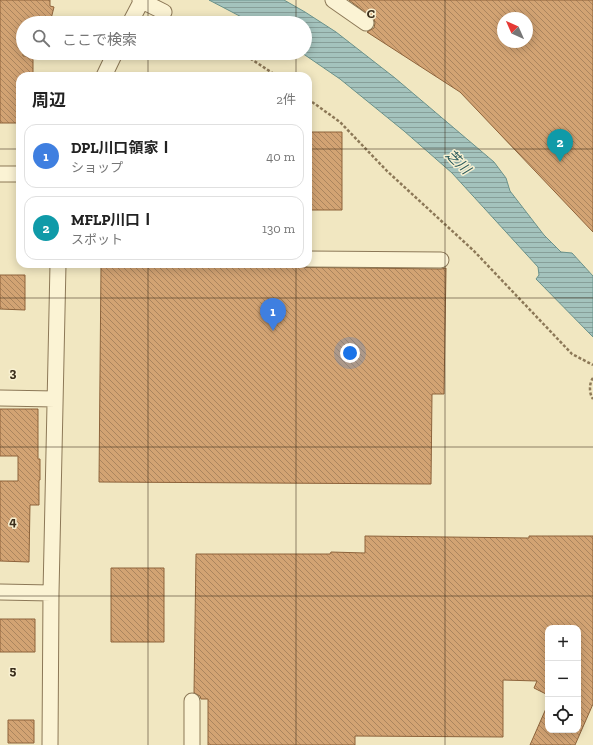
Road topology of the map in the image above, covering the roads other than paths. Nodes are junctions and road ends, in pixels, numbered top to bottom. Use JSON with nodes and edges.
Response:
{"nodes":[{"id":1,"x":141,"y":0,"type":"edge"},
{"id":2,"x":334,"y":0,"type":"edge"},
{"id":3,"x":164,"y":12,"type":"dead end"},
{"id":4,"x":133,"y":16,"type":"edge"},
{"id":5,"x":366,"y":23,"type":"dead end"},
{"id":6,"x":112,"y":60,"type":"edge"},
{"id":7,"x":106,"y":72,"type":"edge"},
{"id":8,"x":0,"y":174,"type":"edge"},
{"id":9,"x":16,"y":174,"type":"edge"},
{"id":10,"x":312,"y":259,"type":"edge"},
{"id":11,"x":441,"y":260,"type":"dead end"},
{"id":12,"x":58,"y":268,"type":"edge"},
{"id":13,"x":0,"y":398,"type":"edge"},
{"id":14,"x":55,"y":399,"type":"junction"},
{"id":15,"x":0,"y":592,"type":"edge"},
{"id":16,"x":51,"y":593,"type":"junction"},
{"id":17,"x":192,"y":701,"type":"dead end"},
{"id":18,"x":50,"y":745,"type":"edge"},
{"id":19,"x":192,"y":745,"type":"edge"}],
"edges":[{"from":1,"to":3,"type":"street"},
{"from":1,"to":4,"type":"street"},
{"from":2,"to":5,"type":"street"},
{"from":6,"to":7,"type":"street"},
{"from":8,"to":9,"type":"street"},
{"from":10,"to":11,"type":"street"},
{"from":12,"to":14,"type":"street"},
{"from":13,"to":14,"type":"street"},
{"from":14,"to":16,"type":"street"},
{"from":15,"to":16,"type":"street"},
{"from":16,"to":18,"type":"street"},
{"from":17,"to":19,"type":"street"}]}
